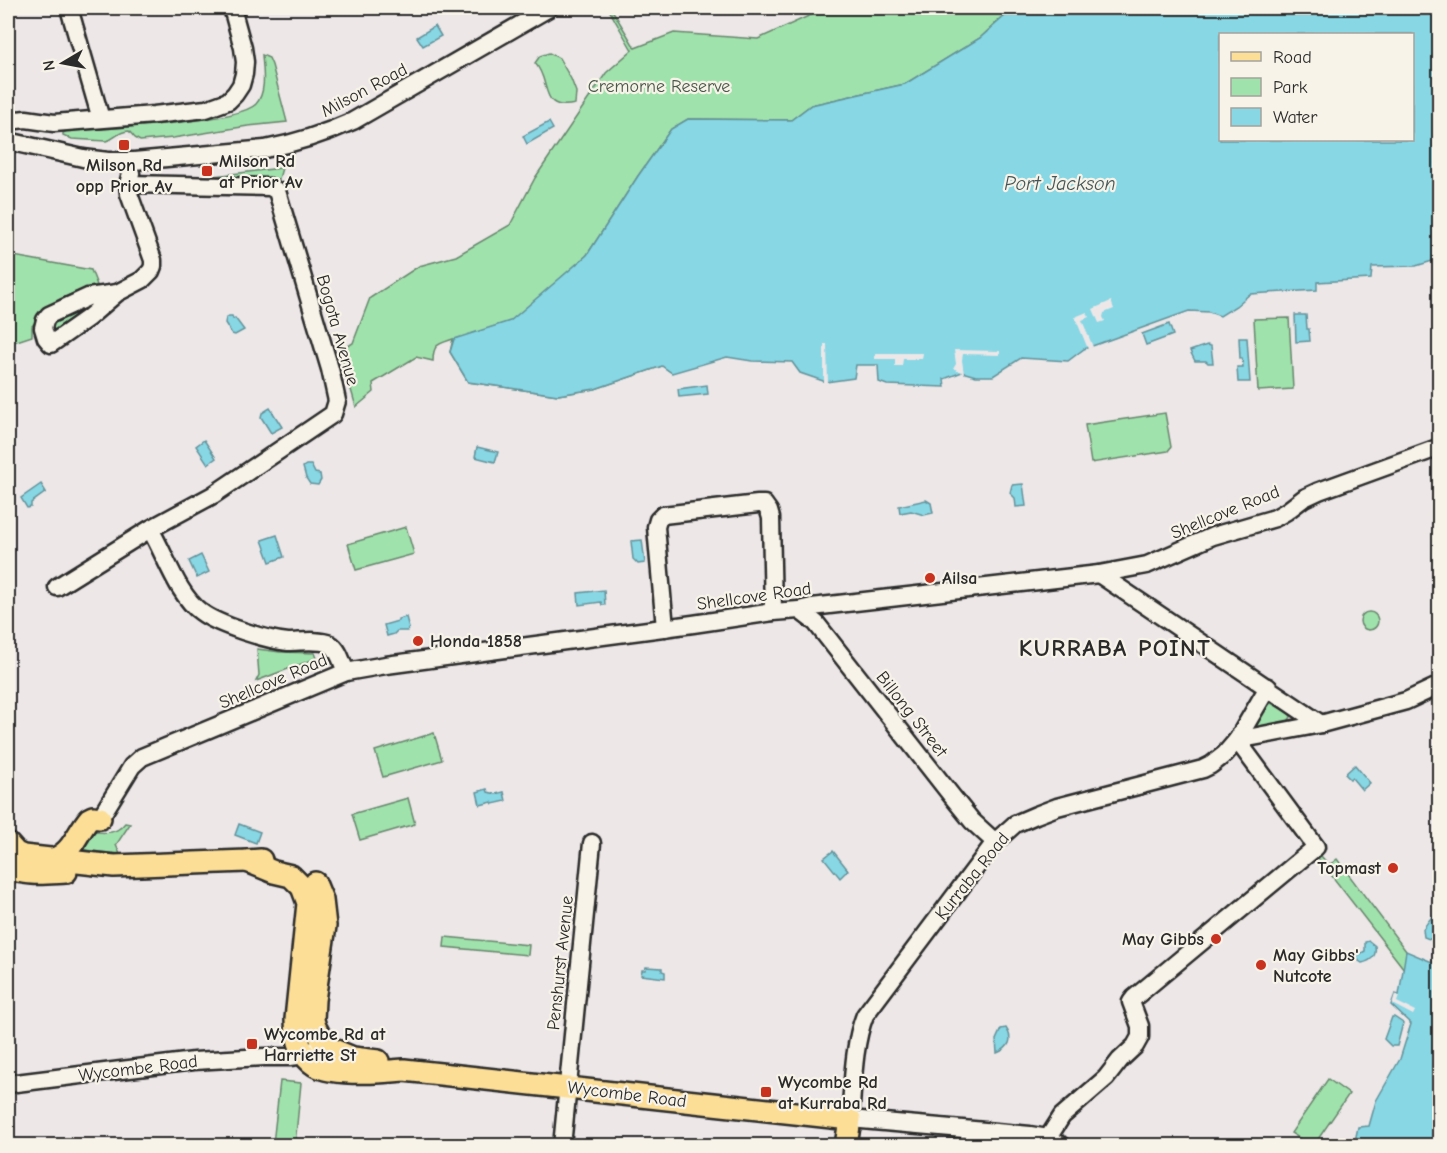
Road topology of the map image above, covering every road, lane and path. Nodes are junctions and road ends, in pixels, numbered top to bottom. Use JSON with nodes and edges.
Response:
{"nodes":[{"id":1,"x":69,"y":8,"type":"edge"},
{"id":2,"x":232,"y":8,"type":"edge"},
{"id":3,"x":549,"y":8,"type":"edge"},
{"id":4,"x":101,"y":119,"type":"junction"},
{"id":5,"x":8,"y":121,"type":"edge"},
{"id":6,"x":54,"y":123,"type":"junction"},
{"id":7,"x":8,"y":141,"type":"edge"},
{"id":8,"x":38,"y":148,"type":"junction"},
{"id":9,"x":134,"y":161,"type":"junction"},
{"id":10,"x":128,"y":183,"type":"junction"},
{"id":11,"x":117,"y":293,"type":"dead end"},
{"id":12,"x":1440,"y":447,"type":"edge"},
{"id":13,"x":150,"y":529,"type":"junction"},
{"id":14,"x":1099,"y":574,"type":"junction"},
{"id":15,"x":57,"y":587,"type":"dead end"},
{"id":16,"x":799,"y":610,"type":"junction"},
{"id":17,"x":772,"y":612,"type":"junction"},
{"id":18,"x":665,"y":628,"type":"junction"},
{"id":19,"x":346,"y":672,"type":"junction"},
{"id":20,"x":1440,"y":685,"type":"edge"},
{"id":21,"x":1268,"y":687,"type":"junction"},
{"id":22,"x":1321,"y":724,"type":"junction"},
{"id":23,"x":1237,"y":740,"type":"junction"},
{"id":24,"x":100,"y":818,"type":"joint"},
{"id":25,"x":995,"y":842,"type":"junction"},
{"id":26,"x":592,"y":843,"type":"dead end"},
{"id":27,"x":11,"y":856,"type":"edge"},
{"id":28,"x":54,"y":860,"type":"junction"},
{"id":29,"x":247,"y":861,"type":"junction"},
{"id":30,"x":114,"y":866,"type":"junction"},
{"id":31,"x":324,"y":1044,"type":"junction"},
{"id":32,"x":305,"y":1055,"type":"junction"},
{"id":33,"x":404,"y":1070,"type":"junction"},
{"id":34,"x":8,"y":1084,"type":"edge"},
{"id":35,"x":568,"y":1087,"type":"junction"},
{"id":36,"x":850,"y":1119,"type":"junction"},
{"id":37,"x":1056,"y":1142,"type":"edge"},
{"id":38,"x":562,"y":1146,"type":"edge"},
{"id":39,"x":846,"y":1146,"type":"edge"}],
"edges":[{"from":1,"to":4,"type":"street"},
{"from":2,"to":4,"type":"street"},
{"from":3,"to":9,"type":"street","name":"Milson Road"},
{"from":4,"to":6,"type":"street"},
{"from":5,"to":6,"type":"street"},
{"from":6,"to":8,"type":"street"},
{"from":7,"to":8,"type":"street","name":"Milson Road"},
{"from":8,"to":9,"type":"street","name":"Milson Road"},
{"from":9,"to":10,"type":"street"},
{"from":10,"to":11,"type":"street"},
{"from":10,"to":13,"type":"street","name":"Bogota Avenue"},
{"from":12,"to":14,"type":"street","name":"Shellcove Road"},
{"from":13,"to":15,"type":"street","name":"Bogota Avenue"},
{"from":13,"to":19,"type":"street"},
{"from":14,"to":16,"type":"street","name":"Shellcove Road"},
{"from":14,"to":21,"type":"street"},
{"from":16,"to":17,"type":"street","name":"Shellcove Road"},
{"from":16,"to":25,"type":"street","name":"Billong Street"},
{"from":17,"to":18,"type":"street","name":"Shellcove Road"},
{"from":17,"to":18,"type":"street"},
{"from":18,"to":19,"type":"street","name":"Shellcove Road"},
{"from":19,"to":24,"type":"street","name":"Shellcove Road"},
{"from":20,"to":22,"type":"street"},
{"from":21,"to":22,"type":"street"},
{"from":21,"to":23,"type":"street","name":"Kurraba Road"},
{"from":22,"to":23,"type":"street"},
{"from":23,"to":25,"type":"street","name":"Kurraba Road"},
{"from":23,"to":37,"type":"street"},
{"from":24,"to":28,"type":"main road"},
{"from":25,"to":36,"type":"street","name":"Kurraba Road"},
{"from":26,"to":35,"type":"street","name":"Penshurst Avenue"},
{"from":27,"to":28,"type":"main road"},
{"from":27,"to":30,"type":"main road"},
{"from":28,"to":30,"type":"main road"},
{"from":29,"to":30,"type":"main road"},
{"from":29,"to":31,"type":"main road"},
{"from":29,"to":32,"type":"main road"},
{"from":31,"to":32,"type":"street","name":"Wycombe Road"},
{"from":31,"to":33,"type":"main road","name":"Wycombe Road"},
{"from":32,"to":33,"type":"main road","name":"Wycombe Road"},
{"from":32,"to":34,"type":"street","name":"Wycombe Road"},
{"from":33,"to":35,"type":"main road","name":"Wycombe Road"},
{"from":35,"to":36,"type":"main road","name":"Wycombe Road"},
{"from":35,"to":38,"type":"street","name":"Penshurst Avenue"},
{"from":36,"to":37,"type":"street"},
{"from":36,"to":39,"type":"main road","name":"Kurraba Road"}]}
